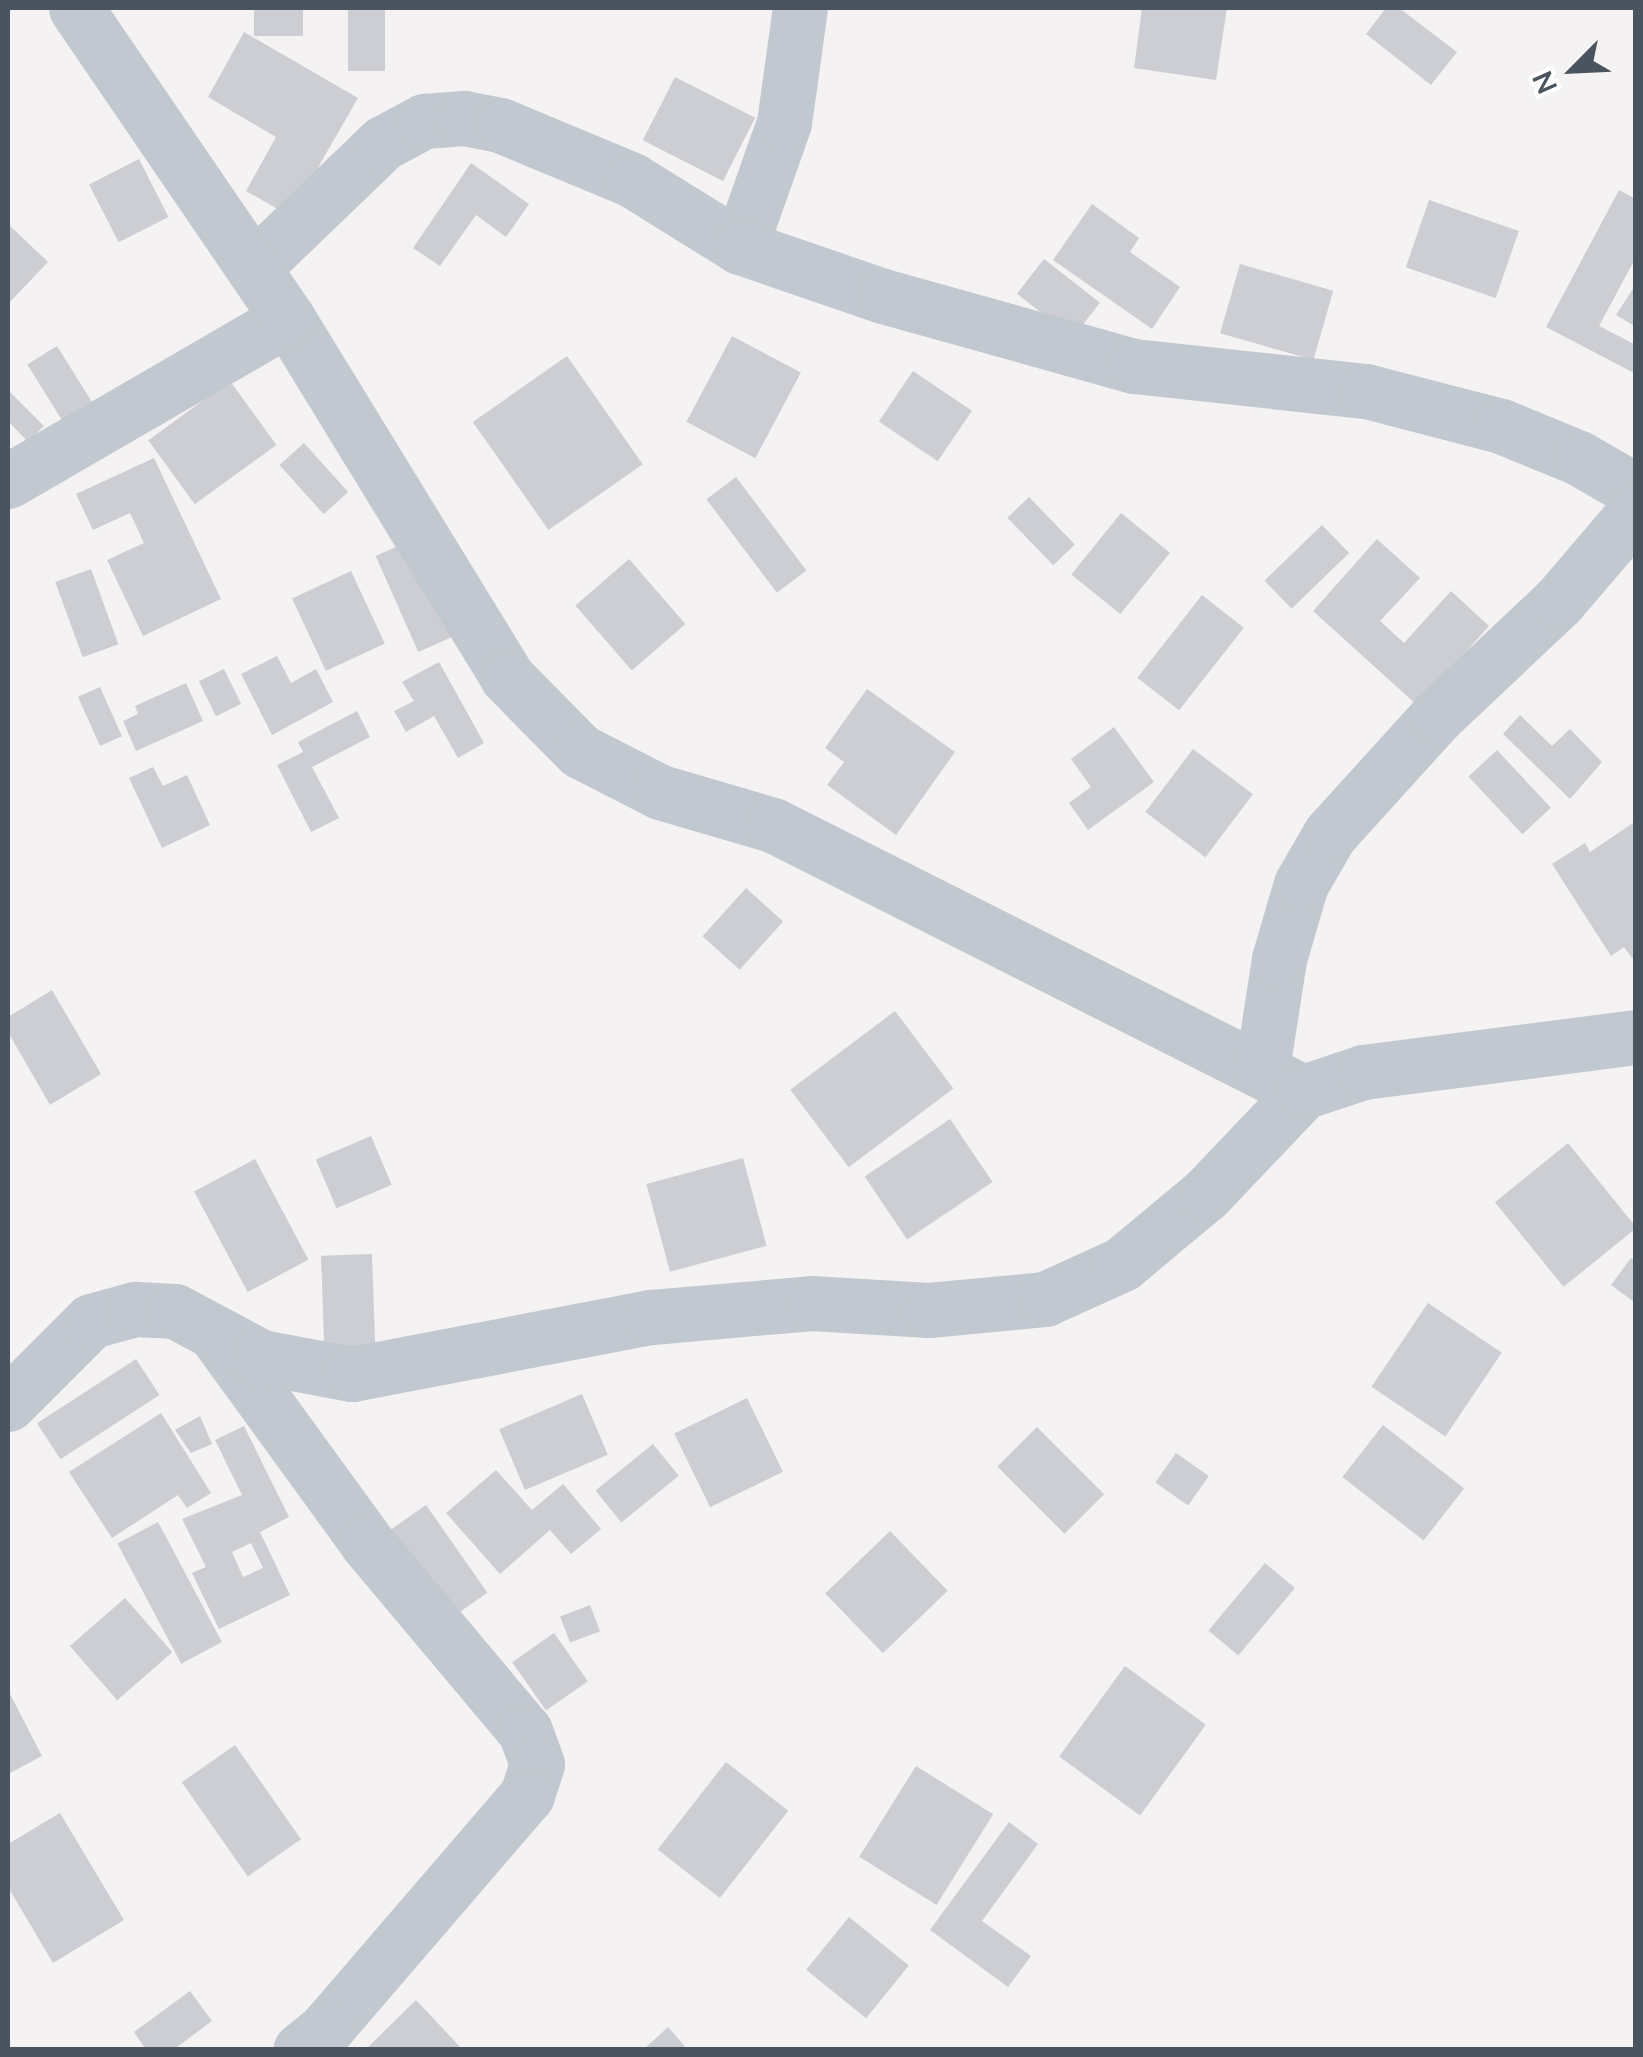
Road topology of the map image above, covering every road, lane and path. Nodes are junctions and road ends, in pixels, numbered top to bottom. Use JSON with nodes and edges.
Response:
{"nodes":[{"id":1,"x":76,"y":8,"type":"edge"},
{"id":2,"x":800,"y":8,"type":"edge"},
{"id":3,"x":740,"y":247,"type":"junction"},
{"id":4,"x":254,"y":266,"type":"junction"},
{"id":5,"x":288,"y":319,"type":"junction"},
{"id":6,"x":8,"y":481,"type":"edge"},
{"id":7,"x":1636,"y":491,"type":"edge"},
{"id":8,"x":1636,"y":511,"type":"edge"},
{"id":9,"x":1636,"y":1037,"type":"edge"},
{"id":10,"x":1283,"y":1080,"type":"junction"},
{"id":11,"x":210,"y":1326,"type":"junction"},
{"id":12,"x":8,"y":1404,"type":"edge"},
{"id":13,"x":300,"y":2050,"type":"edge"}],
"edges":[{"from":1,"to":4,"type":"street"},
{"from":2,"to":3,"type":"street"},
{"from":3,"to":4,"type":"street"},
{"from":3,"to":7,"type":"street"},
{"from":4,"to":5,"type":"street"},
{"from":5,"to":6,"type":"street"},
{"from":5,"to":10,"type":"street"},
{"from":8,"to":10,"type":"street"},
{"from":9,"to":10,"type":"street"},
{"from":10,"to":11,"type":"street"},
{"from":11,"to":12,"type":"street"},
{"from":11,"to":13,"type":"street"}]}
